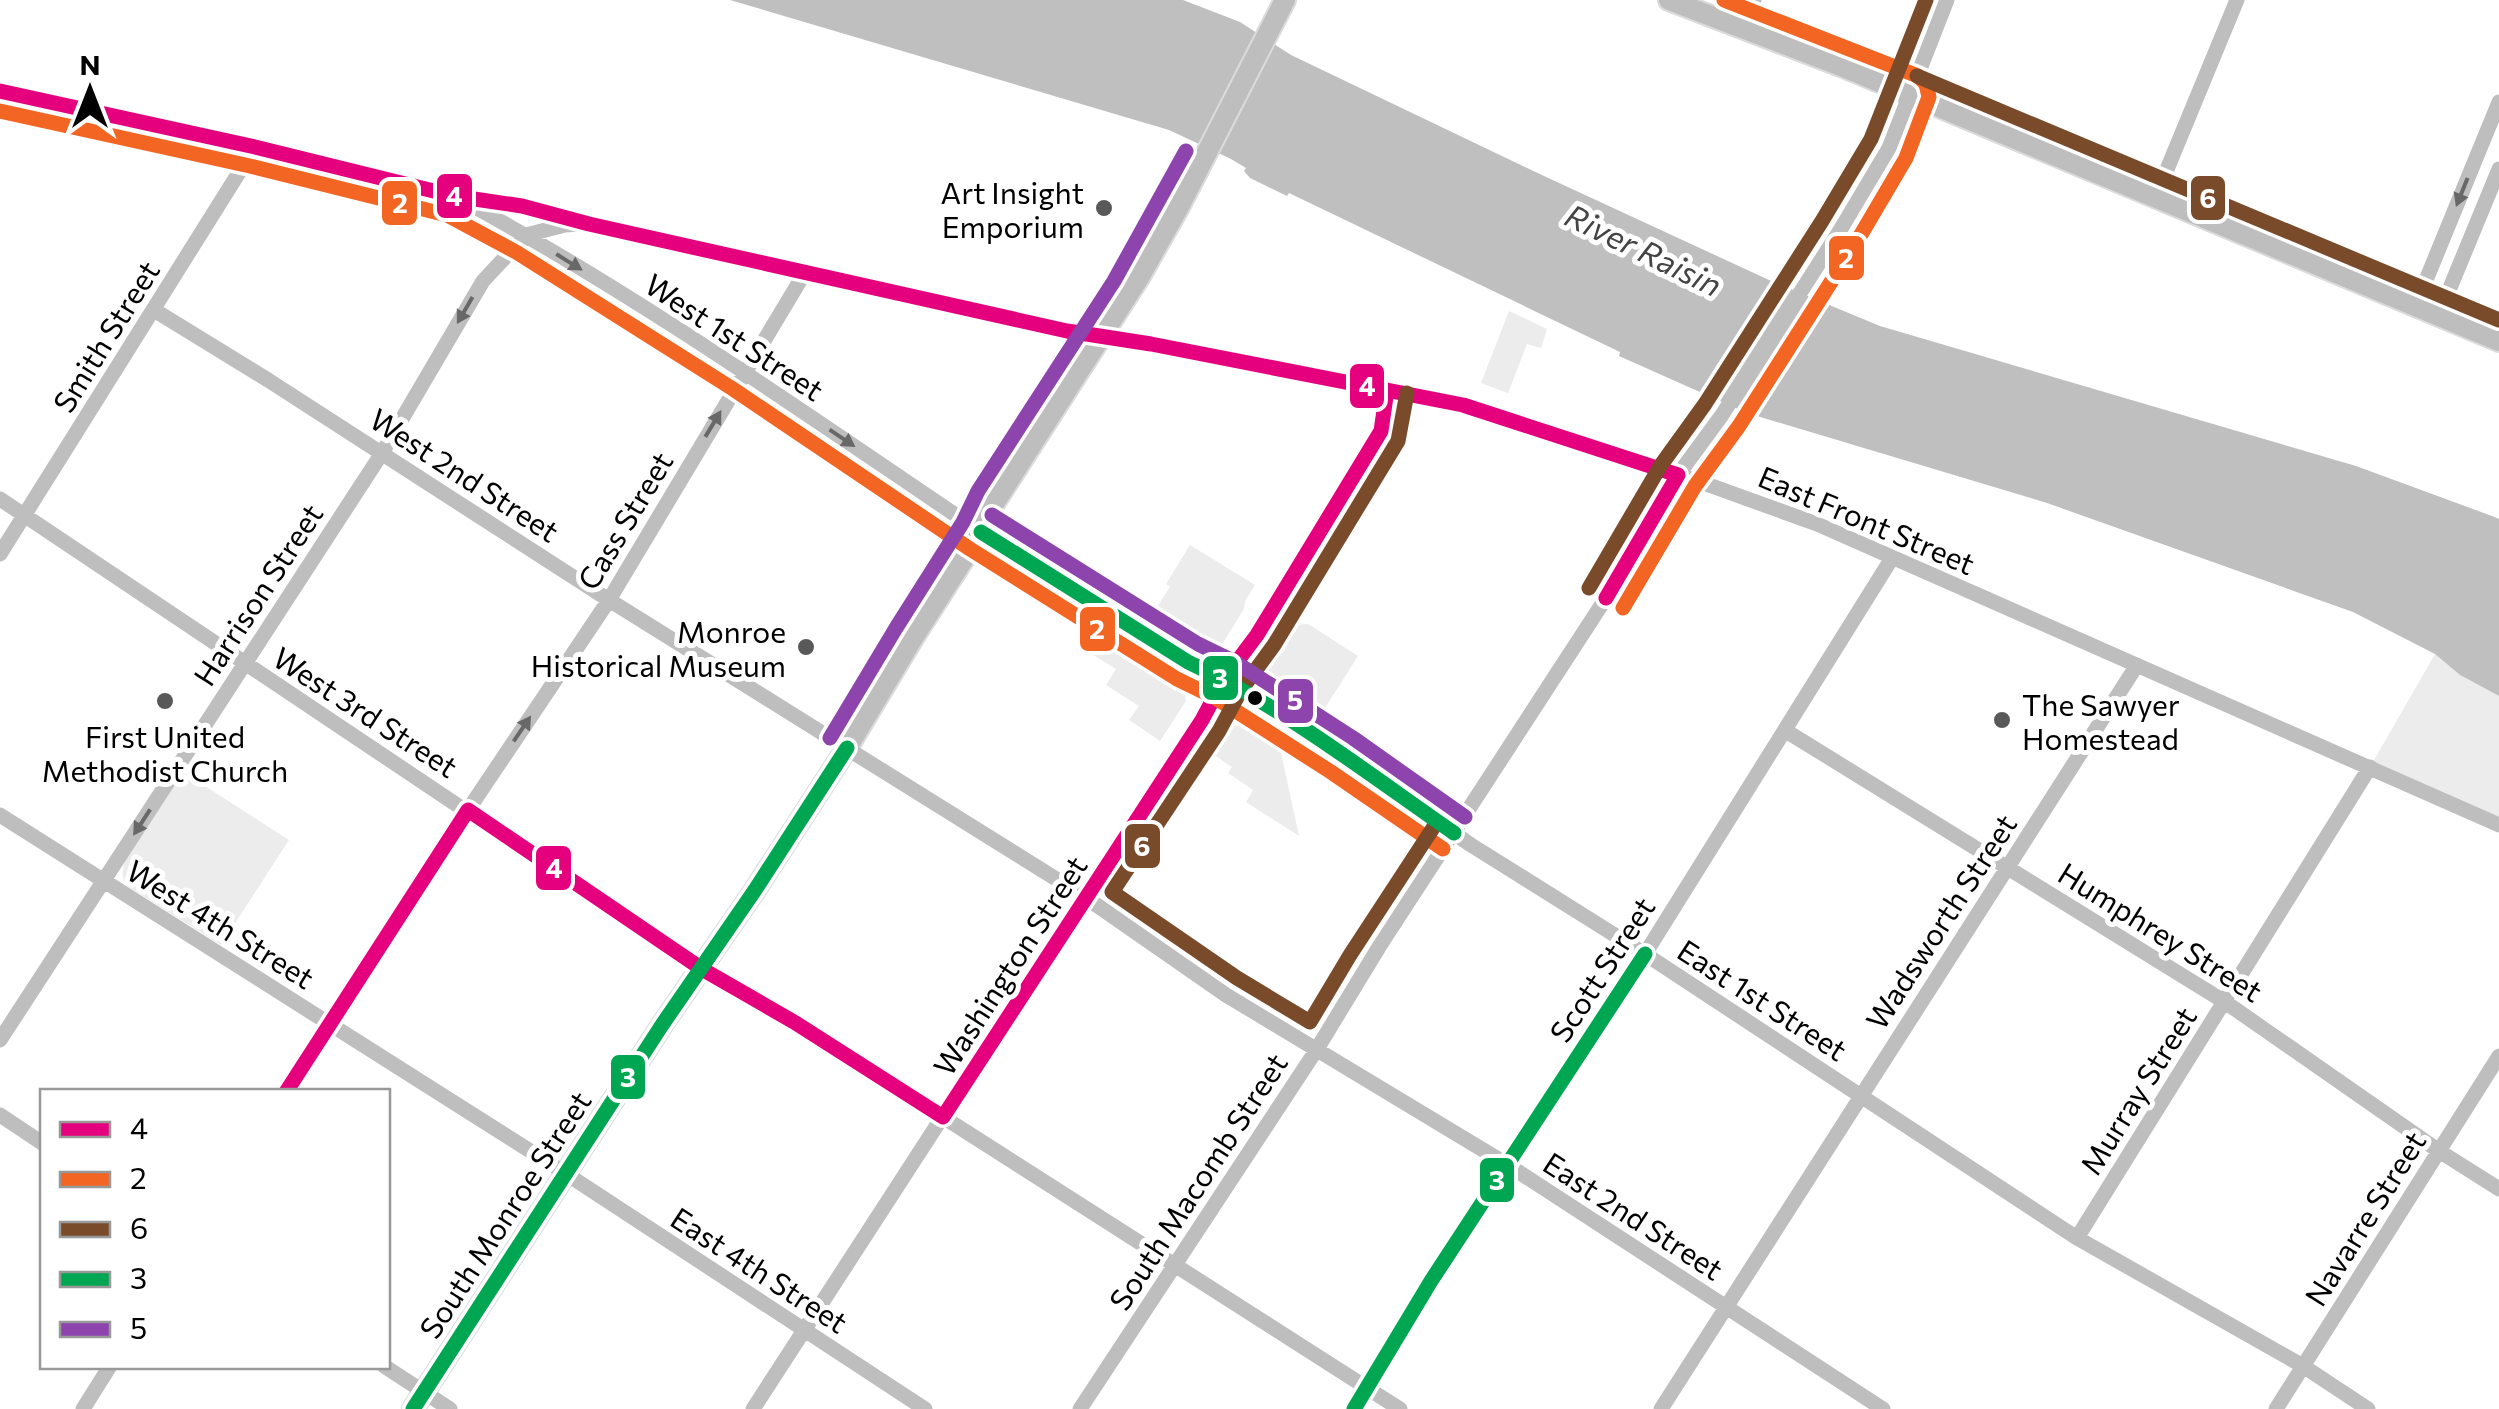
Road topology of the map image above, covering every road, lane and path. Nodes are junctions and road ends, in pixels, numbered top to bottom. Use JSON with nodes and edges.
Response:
{"nodes":[{"id":1,"x":1285,"y":0,"type":"edge"},
{"id":2,"x":1669,"y":0,"type":"edge"},
{"id":3,"x":1754,"y":0,"type":"edge"},
{"id":4,"x":1947,"y":0,"type":"edge"},
{"id":5,"x":2237,"y":0,"type":"edge"},
{"id":6,"x":1743,"y":28,"type":"junction"},
{"id":7,"x":0,"y":91,"type":"edge"},
{"id":8,"x":1909,"y":94,"type":"junction"},
{"id":9,"x":2499,"y":102,"type":"edge"},
{"id":10,"x":256,"y":147,"type":"junction"},
{"id":11,"x":2499,"y":169,"type":"edge"},
{"id":12,"x":454,"y":196,"type":"junction"},
{"id":13,"x":2156,"y":196,"type":"junction"},
{"id":14,"x":589,"y":224,"type":"junction"},
{"id":15,"x":526,"y":235,"type":"junction"},
{"id":16,"x":804,"y":274,"type":"junction"},
{"id":17,"x":2415,"y":307,"type":"junction"},
{"id":18,"x":154,"y":310,"type":"junction"},
{"id":19,"x":2438,"y":317,"type":"junction"},
{"id":20,"x":1102,"y":336,"type":"junction"},
{"id":21,"x":2499,"y":340,"type":"edge"},
{"id":22,"x":744,"y":372,"type":"junction"},
{"id":23,"x":1387,"y":390,"type":"junction"},
{"id":24,"x":382,"y":453,"type":"junction"},
{"id":25,"x":1678,"y":475,"type":"junction"},
{"id":26,"x":0,"y":499,"type":"edge"},
{"id":27,"x":24,"y":514,"type":"junction"},
{"id":28,"x":981,"y":532,"type":"junction"},
{"id":29,"x":0,"y":554,"type":"edge"},
{"id":30,"x":1892,"y":558,"type":"junction"},
{"id":31,"x":609,"y":600,"type":"junction"},
{"id":32,"x":244,"y":663,"type":"junction"},
{"id":33,"x":2136,"y":664,"type":"junction"},
{"id":34,"x":1224,"y":679,"type":"junction"},
{"id":35,"x":1786,"y":731,"type":"junction"},
{"id":36,"x":848,"y":748,"type":"junction"},
{"id":37,"x":2370,"y":767,"type":"junction"},
{"id":38,"x":468,"y":810,"type":"junction"},
{"id":39,"x":0,"y":814,"type":"edge"},
{"id":40,"x":2499,"y":825,"type":"edge"},
{"id":41,"x":1454,"y":833,"type":"junction"},
{"id":42,"x":2008,"y":867,"type":"junction"},
{"id":43,"x":104,"y":881,"type":"junction"},
{"id":44,"x":1085,"y":897,"type":"junction"},
{"id":45,"x":1645,"y":954,"type":"junction"},
{"id":46,"x":702,"y":968,"type":"junction"},
{"id":47,"x":2224,"y":1002,"type":"junction"},
{"id":48,"x":329,"y":1024,"type":"junction"},
{"id":49,"x":0,"y":1040,"type":"edge"},
{"id":50,"x":1317,"y":1049,"type":"junction"},
{"id":51,"x":2499,"y":1056,"type":"edge"},
{"id":52,"x":288,"y":1089,"type":"edge"},
{"id":53,"x":1860,"y":1097,"type":"junction"},
{"id":54,"x":0,"y":1115,"type":"edge"},
{"id":55,"x":942,"y":1117,"type":"junction"},
{"id":56,"x":40,"y":1142,"type":"edge"},
{"id":57,"x":2439,"y":1151,"type":"junction"},
{"id":58,"x":1508,"y":1165,"type":"junction"},
{"id":59,"x":565,"y":1173,"type":"junction"},
{"id":60,"x":2499,"y":1189,"type":"edge"},
{"id":61,"x":2077,"y":1238,"type":"junction"},
{"id":62,"x":1176,"y":1265,"type":"junction"},
{"id":63,"x":1724,"y":1308,"type":"junction"},
{"id":64,"x":803,"y":1331,"type":"junction"},
{"id":65,"x":2302,"y":1366,"type":"junction"},
{"id":66,"x":108,"y":1369,"type":"edge"},
{"id":67,"x":387,"y":1369,"type":"edge"},
{"id":68,"x":1367,"y":1388,"type":"junction"},
{"id":69,"x":418,"y":1400,"type":"edge"},
{"id":70,"x":84,"y":1409,"type":"edge"},
{"id":71,"x":450,"y":1409,"type":"edge"},
{"id":72,"x":753,"y":1409,"type":"edge"},
{"id":73,"x":925,"y":1409,"type":"edge"},
{"id":74,"x":1080,"y":1409,"type":"edge"},
{"id":75,"x":1354,"y":1409,"type":"edge"},
{"id":76,"x":1400,"y":1409,"type":"edge"},
{"id":77,"x":1661,"y":1409,"type":"edge"},
{"id":78,"x":1882,"y":1409,"type":"edge"},
{"id":79,"x":2276,"y":1409,"type":"edge"},
{"id":80,"x":2368,"y":1409,"type":"edge"}],
"edges":[{"from":1,"to":20,"type":"main road","name":"South Monroe Street"},
{"from":2,"to":6,"type":"main road"},
{"from":3,"to":6,"type":"street"},
{"from":4,"to":8,"type":"street","name":"South Macomb Street"},
{"from":5,"to":13,"type":"street"},
{"from":6,"to":8,"type":"main road"},
{"from":7,"to":10,"type":"street"},
{"from":8,"to":13,"type":"main road"},
{"from":8,"to":25,"type":"street","name":"South Macomb Street"},
{"from":9,"to":17,"type":"street","one_way":true},
{"from":10,"to":12,"type":"street"},
{"from":10,"to":18,"type":"street","name":"Smith Street"},
{"from":11,"to":19,"type":"street"},
{"from":12,"to":14,"type":"street","name":"East Front Street"},
{"from":12,"to":15,"type":"street","name":"West 1st Street"},
{"from":13,"to":17,"type":"main road"},
{"from":14,"to":15,"type":"street"},
{"from":14,"to":16,"type":"street","name":"East Front Street"},
{"from":15,"to":22,"type":"street","name":"West 1st Street","one_way":true},
{"from":15,"to":24,"type":"street","name":"Harrison Street","one_way":true},
{"from":16,"to":20,"type":"street","name":"East Front Street"},
{"from":16,"to":22,"type":"street","name":"Cass Street"},
{"from":17,"to":19,"type":"main road"},
{"from":18,"to":24,"type":"street","name":"West 2nd Street"},
{"from":18,"to":27,"type":"street","name":"Smith Street"},
{"from":19,"to":21,"type":"main road"},
{"from":20,"to":23,"type":"street","name":"East Front Street"},
{"from":20,"to":28,"type":"main road","name":"South Monroe Street"},
{"from":22,"to":28,"type":"street","name":"West 1st Street","one_way":true},
{"from":31,"to":22,"type":"street","name":"Cass Street","one_way":true},
{"from":23,"to":25,"type":"street","name":"East Front Street"},
{"from":23,"to":34,"type":"street","name":"Washington Street"},
{"from":24,"to":31,"type":"street","name":"West 2nd Street"},
{"from":24,"to":32,"type":"street","name":"Harrison Street"},
{"from":25,"to":30,"type":"street","name":"East Front Street"},
{"from":25,"to":41,"type":"street","name":"South Macomb Street"},
{"from":26,"to":27,"type":"street","name":"West 3rd Street"},
{"from":27,"to":29,"type":"street","name":"Smith Street"},
{"from":27,"to":32,"type":"street","name":"West 3rd Street"},
{"from":28,"to":34,"type":"street","name":"East 1st Street"},
{"from":28,"to":36,"type":"main road","name":"South Monroe Street"},
{"from":30,"to":33,"type":"street","name":"East Front Street"},
{"from":30,"to":35,"type":"street","name":"Scott Street"},
{"from":31,"to":36,"type":"street","name":"West 2nd Street"},
{"from":38,"to":31,"type":"street","name":"Cass Street","one_way":true},
{"from":32,"to":38,"type":"street","name":"West 3rd Street"},
{"from":32,"to":43,"type":"street","name":"Harrison Street","one_way":true},
{"from":33,"to":37,"type":"street","name":"East Front Street"},
{"from":33,"to":42,"type":"street","name":"Wadsworth Street"},
{"from":34,"to":41,"type":"street","name":"East 1st Street"},
{"from":34,"to":44,"type":"street","name":"Washington Street"},
{"from":35,"to":42,"type":"street","name":"Humphrey Street"},
{"from":35,"to":45,"type":"street","name":"Scott Street"},
{"from":36,"to":44,"type":"street","name":"East 2nd Street"},
{"from":36,"to":46,"type":"main road","name":"South Monroe Street"},
{"from":37,"to":40,"type":"street","name":"East Front Street"},
{"from":37,"to":47,"type":"street","name":"Murray Street"},
{"from":38,"to":46,"type":"street","name":"West 3rd Street"},
{"from":38,"to":48,"type":"street","name":"Cass Street"},
{"from":39,"to":43,"type":"street","name":"West 4th Street"},
{"from":41,"to":45,"type":"street","name":"East 1st Street"},
{"from":41,"to":50,"type":"street","name":"South Macomb Street"},
{"from":42,"to":47,"type":"street","name":"Humphrey Street"},
{"from":42,"to":53,"type":"street","name":"Wadsworth Street"},
{"from":43,"to":48,"type":"street","name":"West 4th Street"},
{"from":43,"to":49,"type":"street","name":"Harrison Street"},
{"from":44,"to":50,"type":"street","name":"East 2nd Street"},
{"from":44,"to":55,"type":"street","name":"Washington Street"},
{"from":45,"to":53,"type":"street","name":"East 1st Street"},
{"from":45,"to":58,"type":"street","name":"Scott Street"},
{"from":46,"to":55,"type":"street","name":"West 3rd Street"},
{"from":46,"to":59,"type":"main road","name":"South Monroe Street"},
{"from":47,"to":57,"type":"street","name":"Humphrey Street"},
{"from":47,"to":61,"type":"street","name":"Murray Street"},
{"from":48,"to":52,"type":"street","name":"Cass Street"},
{"from":48,"to":59,"type":"street","name":"West 4th Street"},
{"from":50,"to":58,"type":"street","name":"East 2nd Street"},
{"from":50,"to":62,"type":"street","name":"South Macomb Street"},
{"from":51,"to":57,"type":"street","name":"Navarre Street"},
{"from":53,"to":61,"type":"street","name":"East 1st Street"},
{"from":53,"to":63,"type":"street","name":"Wadsworth Street"},
{"from":54,"to":56,"type":"street"},
{"from":55,"to":62,"type":"street","name":"West 3rd Street"},
{"from":55,"to":64,"type":"street","name":"Washington Street"},
{"from":57,"to":60,"type":"street","name":"Humphrey Street"},
{"from":57,"to":65,"type":"street","name":"Navarre Street"},
{"from":58,"to":63,"type":"street","name":"East 2nd Street"},
{"from":58,"to":68,"type":"street","name":"Scott Street"},
{"from":59,"to":64,"type":"street","name":"East 4th Street"},
{"from":59,"to":69,"type":"main road","name":"South Monroe Street"},
{"from":61,"to":65,"type":"street","name":"East 1st Street"},
{"from":62,"to":68,"type":"street","name":"West 3rd Street"},
{"from":62,"to":74,"type":"street","name":"South Macomb Street"},
{"from":63,"to":77,"type":"street","name":"Wadsworth Street"},
{"from":63,"to":78,"type":"street","name":"East 2nd Street"},
{"from":64,"to":72,"type":"street","name":"Washington Street"},
{"from":64,"to":73,"type":"street","name":"East 4th Street"},
{"from":65,"to":79,"type":"street","name":"Navarre Street"},
{"from":65,"to":80,"type":"street","name":"East 1st Street"},
{"from":66,"to":70,"type":"street"},
{"from":67,"to":69,"type":"street"},
{"from":68,"to":75,"type":"street","name":"Scott Street"},
{"from":68,"to":76,"type":"street","name":"West 3rd Street"},
{"from":69,"to":71,"type":"street"}]}
